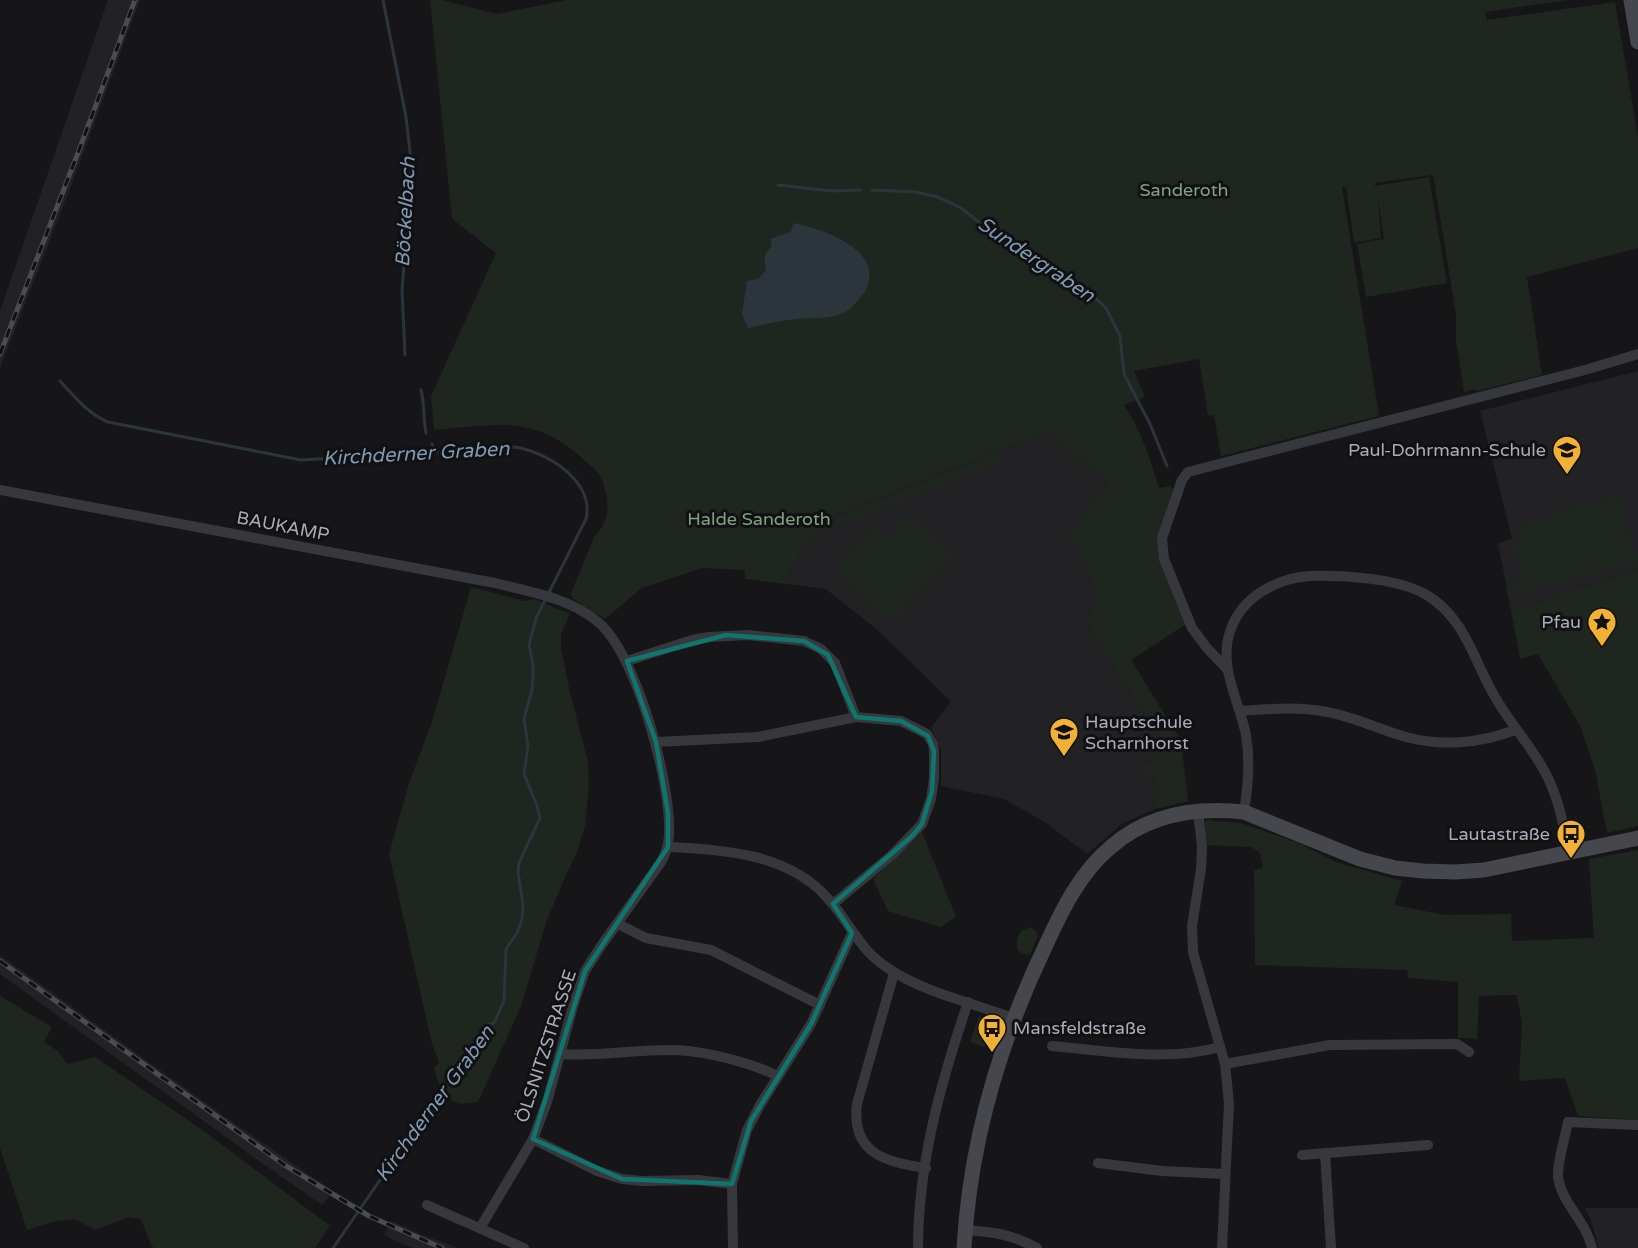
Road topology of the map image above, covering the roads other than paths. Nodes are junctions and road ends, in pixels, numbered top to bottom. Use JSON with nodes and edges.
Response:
{"nodes":[{"id":1,"x":1631,"y":0,"type":"edge"},
{"id":2,"x":1638,"y":42,"type":"edge"},
{"id":3,"x":1638,"y":354,"type":"edge"},
{"id":4,"x":0,"y":490,"type":"edge"},
{"id":5,"x":627,"y":662,"type":"junction"},
{"id":6,"x":1227,"y":669,"type":"junction"},
{"id":7,"x":1240,"y":711,"type":"junction"},
{"id":8,"x":856,"y":717,"type":"junction"},
{"id":9,"x":1515,"y":730,"type":"junction"},
{"id":10,"x":656,"y":742,"type":"junction"},
{"id":11,"x":1198,"y":811,"type":"junction"},
{"id":12,"x":1244,"y":812,"type":"junction"},
{"id":13,"x":1638,"y":838,"type":"edge"},
{"id":14,"x":668,"y":847,"type":"junction"},
{"id":15,"x":1569,"y":852,"type":"junction"},
{"id":16,"x":833,"y":904,"type":"junction"},
{"id":17,"x":618,"y":924,"type":"junction"},
{"id":18,"x":852,"y":933,"type":"junction"},
{"id":19,"x":894,"y":973,"type":"junction"},
{"id":20,"x":968,"y":1002,"type":"junction"},
{"id":21,"x":820,"y":1005,"type":"junction"},
{"id":22,"x":1013,"y":1018,"type":"junction"},
{"id":23,"x":1052,"y":1047,"type":"dead end"},
{"id":24,"x":1220,"y":1047,"type":"junction"},
{"id":25,"x":1469,"y":1053,"type":"dead end"},
{"id":26,"x":560,"y":1054,"type":"junction"},
{"id":27,"x":1225,"y":1064,"type":"junction"},
{"id":28,"x":778,"y":1077,"type":"junction"},
{"id":29,"x":1638,"y":1125,"type":"edge"},
{"id":30,"x":533,"y":1139,"type":"junction"},
{"id":31,"x":1428,"y":1145,"type":"dead end"},
{"id":32,"x":1325,"y":1153,"type":"junction"},
{"id":33,"x":1302,"y":1155,"type":"dead end"},
{"id":34,"x":1098,"y":1163,"type":"dead end"},
{"id":35,"x":926,"y":1168,"type":"junction"},
{"id":36,"x":1225,"y":1174,"type":"junction"},
{"id":37,"x":732,"y":1184,"type":"junction"},
{"id":38,"x":427,"y":1205,"type":"dead end"},
{"id":39,"x":480,"y":1228,"type":"junction"},
{"id":40,"x":965,"y":1230,"type":"junction"},
{"id":41,"x":524,"y":1248,"type":"edge"},
{"id":42,"x":733,"y":1248,"type":"edge"},
{"id":43,"x":918,"y":1248,"type":"edge"},
{"id":44,"x":964,"y":1248,"type":"edge"},
{"id":45,"x":1037,"y":1248,"type":"edge"},
{"id":46,"x":1222,"y":1248,"type":"edge"},
{"id":47,"x":1331,"y":1248,"type":"edge"},
{"id":48,"x":1592,"y":1248,"type":"edge"}],
"edges":[{"from":1,"to":2,"type":"street"},
{"from":3,"to":6,"type":"street"},
{"from":4,"to":5,"type":"street","name":"BAUKAMP"},
{"from":5,"to":8,"type":"street"},
{"from":5,"to":10,"type":"street"},
{"from":6,"to":7,"type":"street"},
{"from":6,"to":9,"type":"street"},
{"from":7,"to":9,"type":"street"},
{"from":7,"to":12,"type":"street"},
{"from":8,"to":10,"type":"street"},
{"from":8,"to":16,"type":"street"},
{"from":9,"to":15,"type":"street"},
{"from":10,"to":14,"type":"street"},
{"from":11,"to":12,"type":"street"},
{"from":11,"to":22,"type":"street"},
{"from":11,"to":24,"type":"street"},
{"from":12,"to":15,"type":"street"},
{"from":13,"to":15,"type":"street"},
{"from":14,"to":16,"type":"street"},
{"from":14,"to":17,"type":"street","name":"ÖLSNITZSTRASSE"},
{"from":16,"to":18,"type":"street"},
{"from":17,"to":21,"type":"street"},
{"from":17,"to":26,"type":"street","name":"ÖLSNITZSTRASSE"},
{"from":18,"to":19,"type":"street"},
{"from":18,"to":21,"type":"street"},
{"from":19,"to":20,"type":"street"},
{"from":19,"to":35,"type":"street"},
{"from":20,"to":22,"type":"street"},
{"from":20,"to":35,"type":"street"},
{"from":21,"to":28,"type":"street"},
{"from":22,"to":40,"type":"street"},
{"from":23,"to":24,"type":"street"},
{"from":24,"to":27,"type":"street"},
{"from":25,"to":27,"type":"street"},
{"from":26,"to":28,"type":"street"},
{"from":26,"to":30,"type":"street","name":"ÖLSNITZSTRASSE"},
{"from":27,"to":36,"type":"street"},
{"from":28,"to":37,"type":"street"},
{"from":29,"to":48,"type":"street"},
{"from":30,"to":37,"type":"street"},
{"from":30,"to":39,"type":"street","name":"ÖLSNITZSTRASSE"},
{"from":31,"to":32,"type":"street"},
{"from":32,"to":33,"type":"street"},
{"from":32,"to":47,"type":"street"},
{"from":34,"to":36,"type":"street"},
{"from":35,"to":43,"type":"street"},
{"from":36,"to":46,"type":"street"},
{"from":37,"to":42,"type":"street"},
{"from":38,"to":39,"type":"street"},
{"from":39,"to":41,"type":"street"},
{"from":40,"to":44,"type":"street"},
{"from":40,"to":45,"type":"street"}]}
